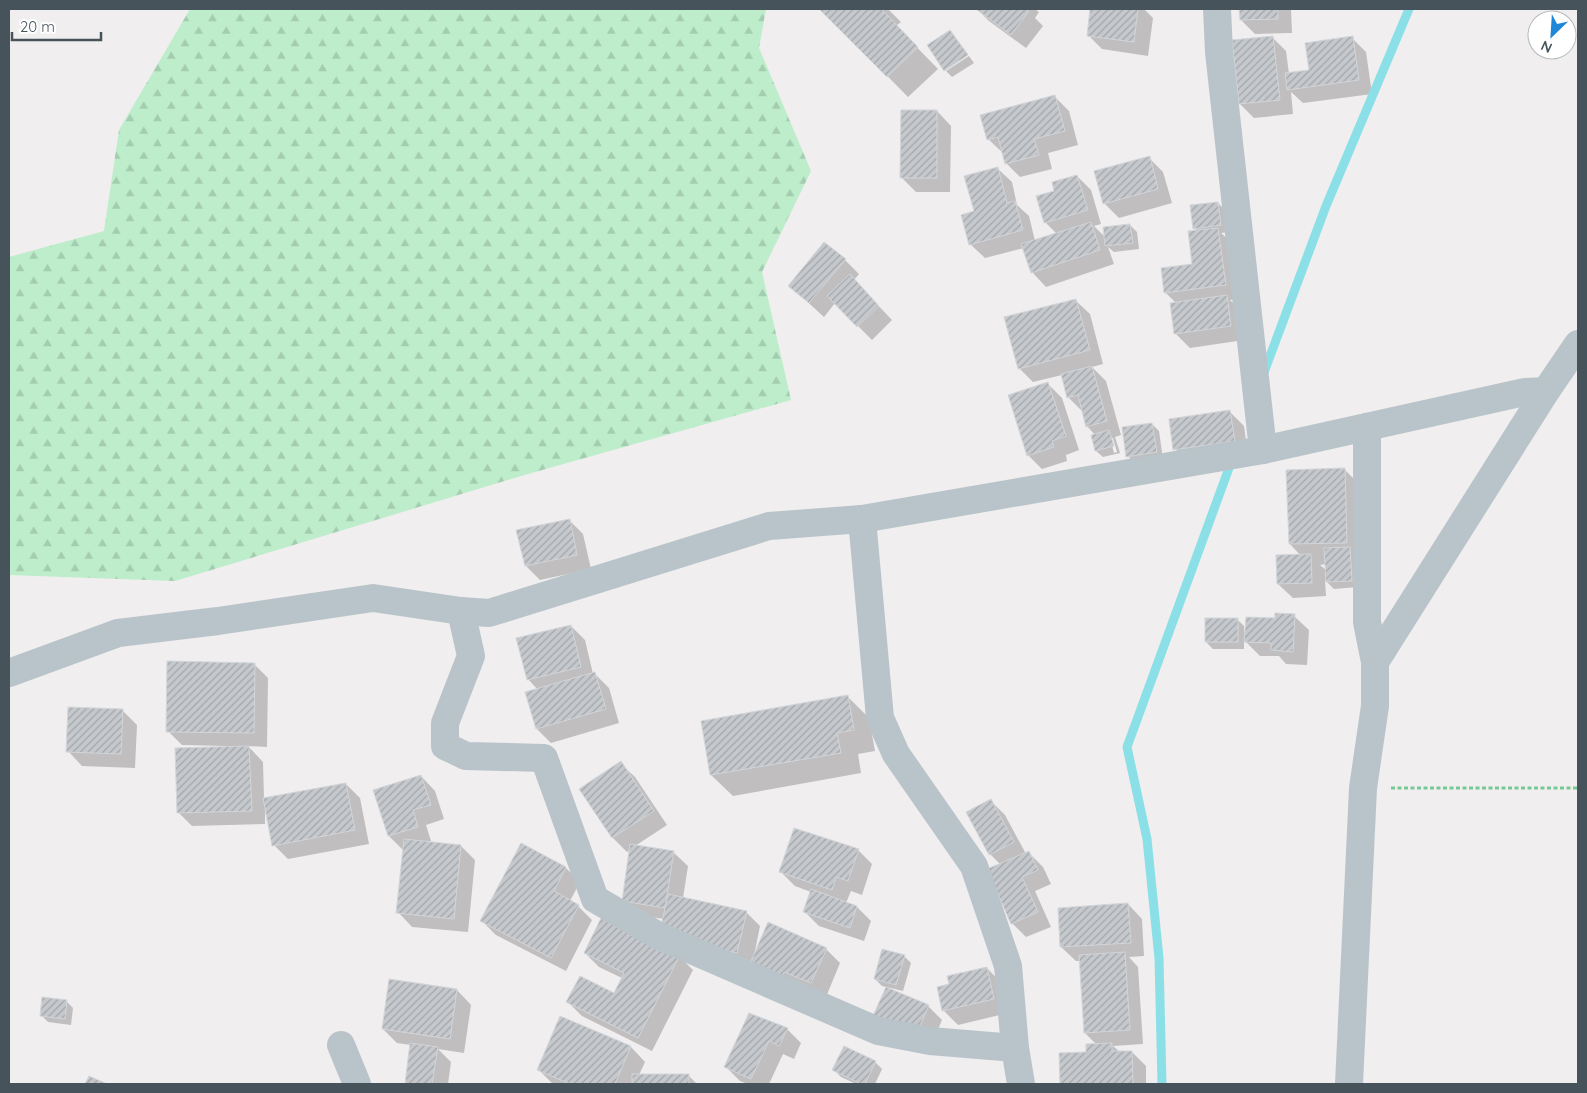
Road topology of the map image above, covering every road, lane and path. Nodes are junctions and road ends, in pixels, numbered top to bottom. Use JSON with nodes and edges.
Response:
{"nodes":[{"id":1,"x":1217,"y":9,"type":"edge"},
{"id":2,"x":1578,"y":344,"type":"edge"},
{"id":3,"x":1546,"y":391,"type":"junction"},
{"id":4,"x":1367,"y":428,"type":"junction"},
{"id":5,"x":1263,"y":450,"type":"junction"},
{"id":6,"x":862,"y":519,"type":"junction"},
{"id":7,"x":461,"y":611,"type":"junction"},
{"id":8,"x":1375,"y":662,"type":"junction"},
{"id":9,"x":9,"y":673,"type":"edge"},
{"id":10,"x":1363,"y":788,"type":"junction"},
{"id":11,"x":1578,"y":788,"type":"edge"},
{"id":12,"x":341,"y":1045,"type":"dead end"},
{"id":13,"x":1015,"y":1048,"type":"junction"},
{"id":14,"x":357,"y":1084,"type":"edge"},
{"id":15,"x":1021,"y":1084,"type":"edge"},
{"id":16,"x":1349,"y":1084,"type":"edge"}],
"edges":[{"from":1,"to":5,"type":"street"},
{"from":2,"to":3,"type":"street"},
{"from":3,"to":4,"type":"street"},
{"from":3,"to":8,"type":"street"},
{"from":4,"to":5,"type":"street"},
{"from":4,"to":8,"type":"street"},
{"from":5,"to":6,"type":"street"},
{"from":6,"to":7,"type":"street"},
{"from":6,"to":13,"type":"street"},
{"from":7,"to":9,"type":"street"},
{"from":7,"to":13,"type":"street"},
{"from":8,"to":10,"type":"street"},
{"from":10,"to":11,"type":"path"},
{"from":10,"to":16,"type":"street"},
{"from":12,"to":14,"type":"street"},
{"from":13,"to":15,"type":"street"}]}
